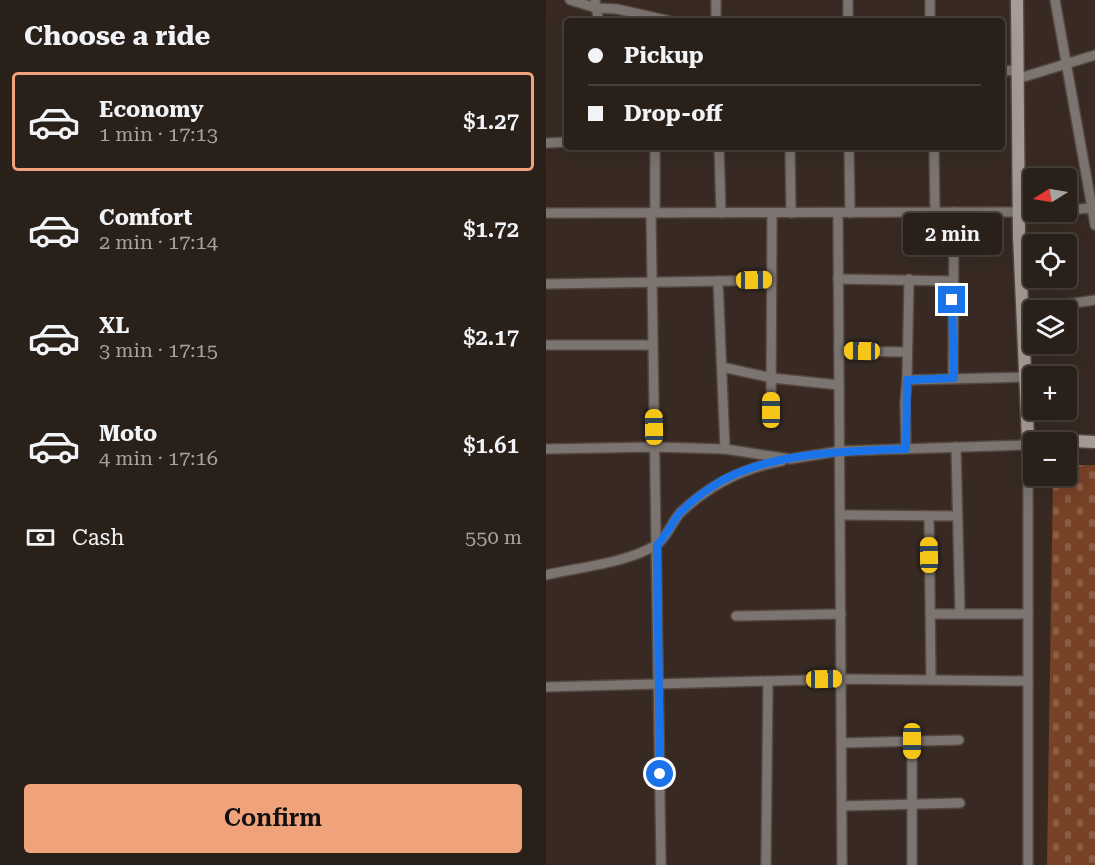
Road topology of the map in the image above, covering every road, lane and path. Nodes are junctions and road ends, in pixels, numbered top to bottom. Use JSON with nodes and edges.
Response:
{"nodes":[{"id":1,"x":570,"y":0,"type":"edge"},
{"id":2,"x":716,"y":0,"type":"edge"},
{"id":3,"x":848,"y":0,"type":"edge"},
{"id":4,"x":930,"y":0,"type":"edge"},
{"id":5,"x":1017,"y":0,"type":"edge"},
{"id":6,"x":1055,"y":0,"type":"edge"},
{"id":7,"x":596,"y":4,"type":"edge"},
{"id":8,"x":657,"y":18,"type":"edge"},
{"id":9,"x":716,"y":18,"type":"edge"},
{"id":10,"x":848,"y":18,"type":"edge"},
{"id":11,"x":930,"y":18,"type":"edge"},
{"id":12,"x":1095,"y":55,"type":"edge"},
{"id":13,"x":1065,"y":64,"type":"junction"},
{"id":14,"x":1005,"y":72,"type":"edge"},
{"id":15,"x":1017,"y":74,"type":"junction"},
{"id":16,"x":564,"y":142,"type":"edge"},
{"id":17,"x":546,"y":143,"type":"edge"},
{"id":18,"x":655,"y":150,"type":"edge"},
{"id":19,"x":719,"y":150,"type":"edge"},
{"id":20,"x":790,"y":150,"type":"edge"},
{"id":21,"x":849,"y":150,"type":"edge"},
{"id":22,"x":934,"y":150,"type":"edge"},
{"id":23,"x":1091,"y":179,"type":"edge"},
{"id":24,"x":1092,"y":208,"type":"junction"},
{"id":25,"x":1077,"y":209,"type":"edge"},
{"id":26,"x":954,"y":212,"type":"junction"},
{"id":27,"x":1018,"y":212,"type":"junction"},
{"id":28,"x":1023,"y":212,"type":"edge"},
{"id":29,"x":546,"y":213,"type":"edge"},
{"id":30,"x":653,"y":213,"type":"junction"},
{"id":31,"x":721,"y":213,"type":"junction"},
{"id":32,"x":772,"y":213,"type":"junction"},
{"id":33,"x":791,"y":213,"type":"junction"},
{"id":34,"x":837,"y":213,"type":"junction"},
{"id":35,"x":850,"y":213,"type":"junction"},
{"id":36,"x":935,"y":213,"type":"junction"},
{"id":37,"x":1095,"y":225,"type":"edge"},
{"id":38,"x":838,"y":279,"type":"junction"},
{"id":39,"x":909,"y":279,"type":"junction"},
{"id":40,"x":772,"y":280,"type":"junction"},
{"id":41,"x":718,"y":281,"type":"junction"},
{"id":42,"x":952,"y":281,"type":"junction"},
{"id":43,"x":652,"y":282,"type":"junction"},
{"id":44,"x":546,"y":284,"type":"edge"},
{"id":45,"x":1095,"y":300,"type":"edge"},
{"id":46,"x":1022,"y":311,"type":"junction"},
{"id":47,"x":546,"y":345,"type":"edge"},
{"id":48,"x":653,"y":345,"type":"junction"},
{"id":49,"x":839,"y":351,"type":"junction"},
{"id":50,"x":907,"y":352,"type":"junction"},
{"id":51,"x":1025,"y":366,"type":"edge"},
{"id":52,"x":722,"y":367,"type":"junction"},
{"id":53,"x":1023,"y":377,"type":"edge"},
{"id":54,"x":772,"y":378,"type":"junction"},
{"id":55,"x":954,"y":378,"type":"junction"},
{"id":56,"x":907,"y":380,"type":"junction"},
{"id":57,"x":839,"y":385,"type":"junction"},
{"id":58,"x":771,"y":410,"type":"dead end"},
{"id":59,"x":1023,"y":442,"type":"edge"},
{"id":60,"x":1077,"y":442,"type":"edge"},
{"id":61,"x":1095,"y":442,"type":"edge"},
{"id":62,"x":655,"y":447,"type":"junction"},
{"id":63,"x":956,"y":447,"type":"junction"},
{"id":64,"x":546,"y":449,"type":"edge"},
{"id":65,"x":725,"y":449,"type":"junction"},
{"id":66,"x":906,"y":449,"type":"junction"},
{"id":67,"x":840,"y":451,"type":"junction"},
{"id":68,"x":790,"y":459,"type":"junction"},
{"id":69,"x":1027,"y":486,"type":"edge"},
{"id":70,"x":840,"y":515,"type":"junction"},
{"id":71,"x":929,"y":516,"type":"junction"},
{"id":72,"x":957,"y":516,"type":"junction"},
{"id":73,"x":657,"y":545,"type":"junction"},
{"id":74,"x":546,"y":575,"type":"edge"},
{"id":75,"x":841,"y":614,"type":"junction"},
{"id":76,"x":930,"y":614,"type":"junction"},
{"id":77,"x":960,"y":614,"type":"junction"},
{"id":78,"x":1028,"y":614,"type":"junction"},
{"id":79,"x":736,"y":615,"type":"dead end"},
{"id":80,"x":842,"y":679,"type":"junction"},
{"id":81,"x":931,"y":680,"type":"junction"},
{"id":82,"x":768,"y":681,"type":"junction"},
{"id":83,"x":1028,"y":681,"type":"junction"},
{"id":84,"x":659,"y":683,"type":"junction"},
{"id":85,"x":546,"y":687,"type":"edge"},
{"id":86,"x":959,"y":740,"type":"dead end"},
{"id":87,"x":912,"y":741,"type":"junction"},
{"id":88,"x":842,"y":743,"type":"junction"},
{"id":89,"x":960,"y":803,"type":"dead end"},
{"id":90,"x":912,"y":804,"type":"junction"},
{"id":91,"x":842,"y":806,"type":"junction"},
{"id":92,"x":661,"y":865,"type":"edge"},
{"id":93,"x":766,"y":865,"type":"edge"},
{"id":94,"x":842,"y":865,"type":"edge"},
{"id":95,"x":912,"y":865,"type":"edge"},
{"id":96,"x":1028,"y":865,"type":"edge"}],
"edges":[{"from":1,"to":7,"type":"street"},
{"from":2,"to":9,"type":"street"},
{"from":3,"to":10,"type":"street"},
{"from":4,"to":11,"type":"street"},
{"from":5,"to":15,"type":"street"},
{"from":6,"to":13,"type":"street"},
{"from":7,"to":8,"type":"street"},
{"from":12,"to":13,"type":"street"},
{"from":13,"to":15,"type":"street"},
{"from":13,"to":23,"type":"street"},
{"from":14,"to":15,"type":"street"},
{"from":15,"to":27,"type":"street"},
{"from":16,"to":17,"type":"street"},
{"from":18,"to":30,"type":"street"},
{"from":19,"to":31,"type":"street"},
{"from":20,"to":33,"type":"street"},
{"from":21,"to":35,"type":"street"},
{"from":22,"to":36,"type":"street"},
{"from":23,"to":24,"type":"street"},
{"from":24,"to":25,"type":"street"},
{"from":24,"to":37,"type":"street"},
{"from":26,"to":27,"type":"street"},
{"from":26,"to":36,"type":"street"},
{"from":26,"to":42,"type":"street"},
{"from":27,"to":28,"type":"street"},
{"from":27,"to":46,"type":"street"},
{"from":29,"to":30,"type":"street"},
{"from":30,"to":31,"type":"street"},
{"from":30,"to":43,"type":"street"},
{"from":31,"to":32,"type":"street"},
{"from":32,"to":33,"type":"street"},
{"from":32,"to":40,"type":"street"},
{"from":33,"to":34,"type":"street"},
{"from":34,"to":35,"type":"street"},
{"from":34,"to":38,"type":"street"},
{"from":35,"to":36,"type":"street"},
{"from":38,"to":39,"type":"street"},
{"from":38,"to":49,"type":"street"},
{"from":39,"to":42,"type":"street"},
{"from":39,"to":50,"type":"street"},
{"from":40,"to":41,"type":"street"},
{"from":40,"to":54,"type":"street"},
{"from":41,"to":43,"type":"street"},
{"from":41,"to":52,"type":"street"},
{"from":42,"to":55,"type":"street"},
{"from":43,"to":44,"type":"street"},
{"from":43,"to":48,"type":"street"},
{"from":45,"to":46,"type":"street"},
{"from":46,"to":51,"type":"street"},
{"from":47,"to":48,"type":"street"},
{"from":48,"to":62,"type":"street"},
{"from":49,"to":50,"type":"street"},
{"from":49,"to":57,"type":"street"},
{"from":50,"to":56,"type":"street"},
{"from":52,"to":54,"type":"street"},
{"from":52,"to":65,"type":"street"},
{"from":53,"to":55,"type":"street"},
{"from":54,"to":57,"type":"street"},
{"from":54,"to":58,"type":"street"},
{"from":55,"to":56,"type":"street"},
{"from":56,"to":66,"type":"street"},
{"from":57,"to":67,"type":"street"},
{"from":59,"to":63,"type":"street"},
{"from":60,"to":61,"type":"street"},
{"from":62,"to":64,"type":"street"},
{"from":62,"to":65,"type":"street"},
{"from":62,"to":73,"type":"street"},
{"from":63,"to":66,"type":"street"},
{"from":63,"to":72,"type":"street"},
{"from":65,"to":68,"type":"street"},
{"from":66,"to":67,"type":"street"},
{"from":67,"to":68,"type":"street"},
{"from":67,"to":70,"type":"street"},
{"from":68,"to":73,"type":"street"},
{"from":69,"to":78,"type":"street"},
{"from":70,"to":71,"type":"street"},
{"from":70,"to":75,"type":"street"},
{"from":71,"to":72,"type":"street"},
{"from":71,"to":76,"type":"street"},
{"from":72,"to":77,"type":"street"},
{"from":73,"to":74,"type":"street"},
{"from":73,"to":84,"type":"street"},
{"from":75,"to":79,"type":"street"},
{"from":75,"to":80,"type":"street"},
{"from":76,"to":77,"type":"street"},
{"from":76,"to":81,"type":"street"},
{"from":77,"to":78,"type":"street"},
{"from":78,"to":83,"type":"street"},
{"from":80,"to":81,"type":"street"},
{"from":80,"to":82,"type":"street"},
{"from":80,"to":88,"type":"street"},
{"from":81,"to":83,"type":"street"},
{"from":82,"to":84,"type":"street"},
{"from":82,"to":93,"type":"street"},
{"from":83,"to":96,"type":"street"},
{"from":84,"to":85,"type":"street"},
{"from":84,"to":92,"type":"street"},
{"from":86,"to":87,"type":"street"},
{"from":87,"to":88,"type":"street"},
{"from":87,"to":90,"type":"street"},
{"from":88,"to":91,"type":"street"},
{"from":89,"to":90,"type":"street"},
{"from":90,"to":91,"type":"street"},
{"from":90,"to":95,"type":"street"},
{"from":91,"to":94,"type":"street"}]}
